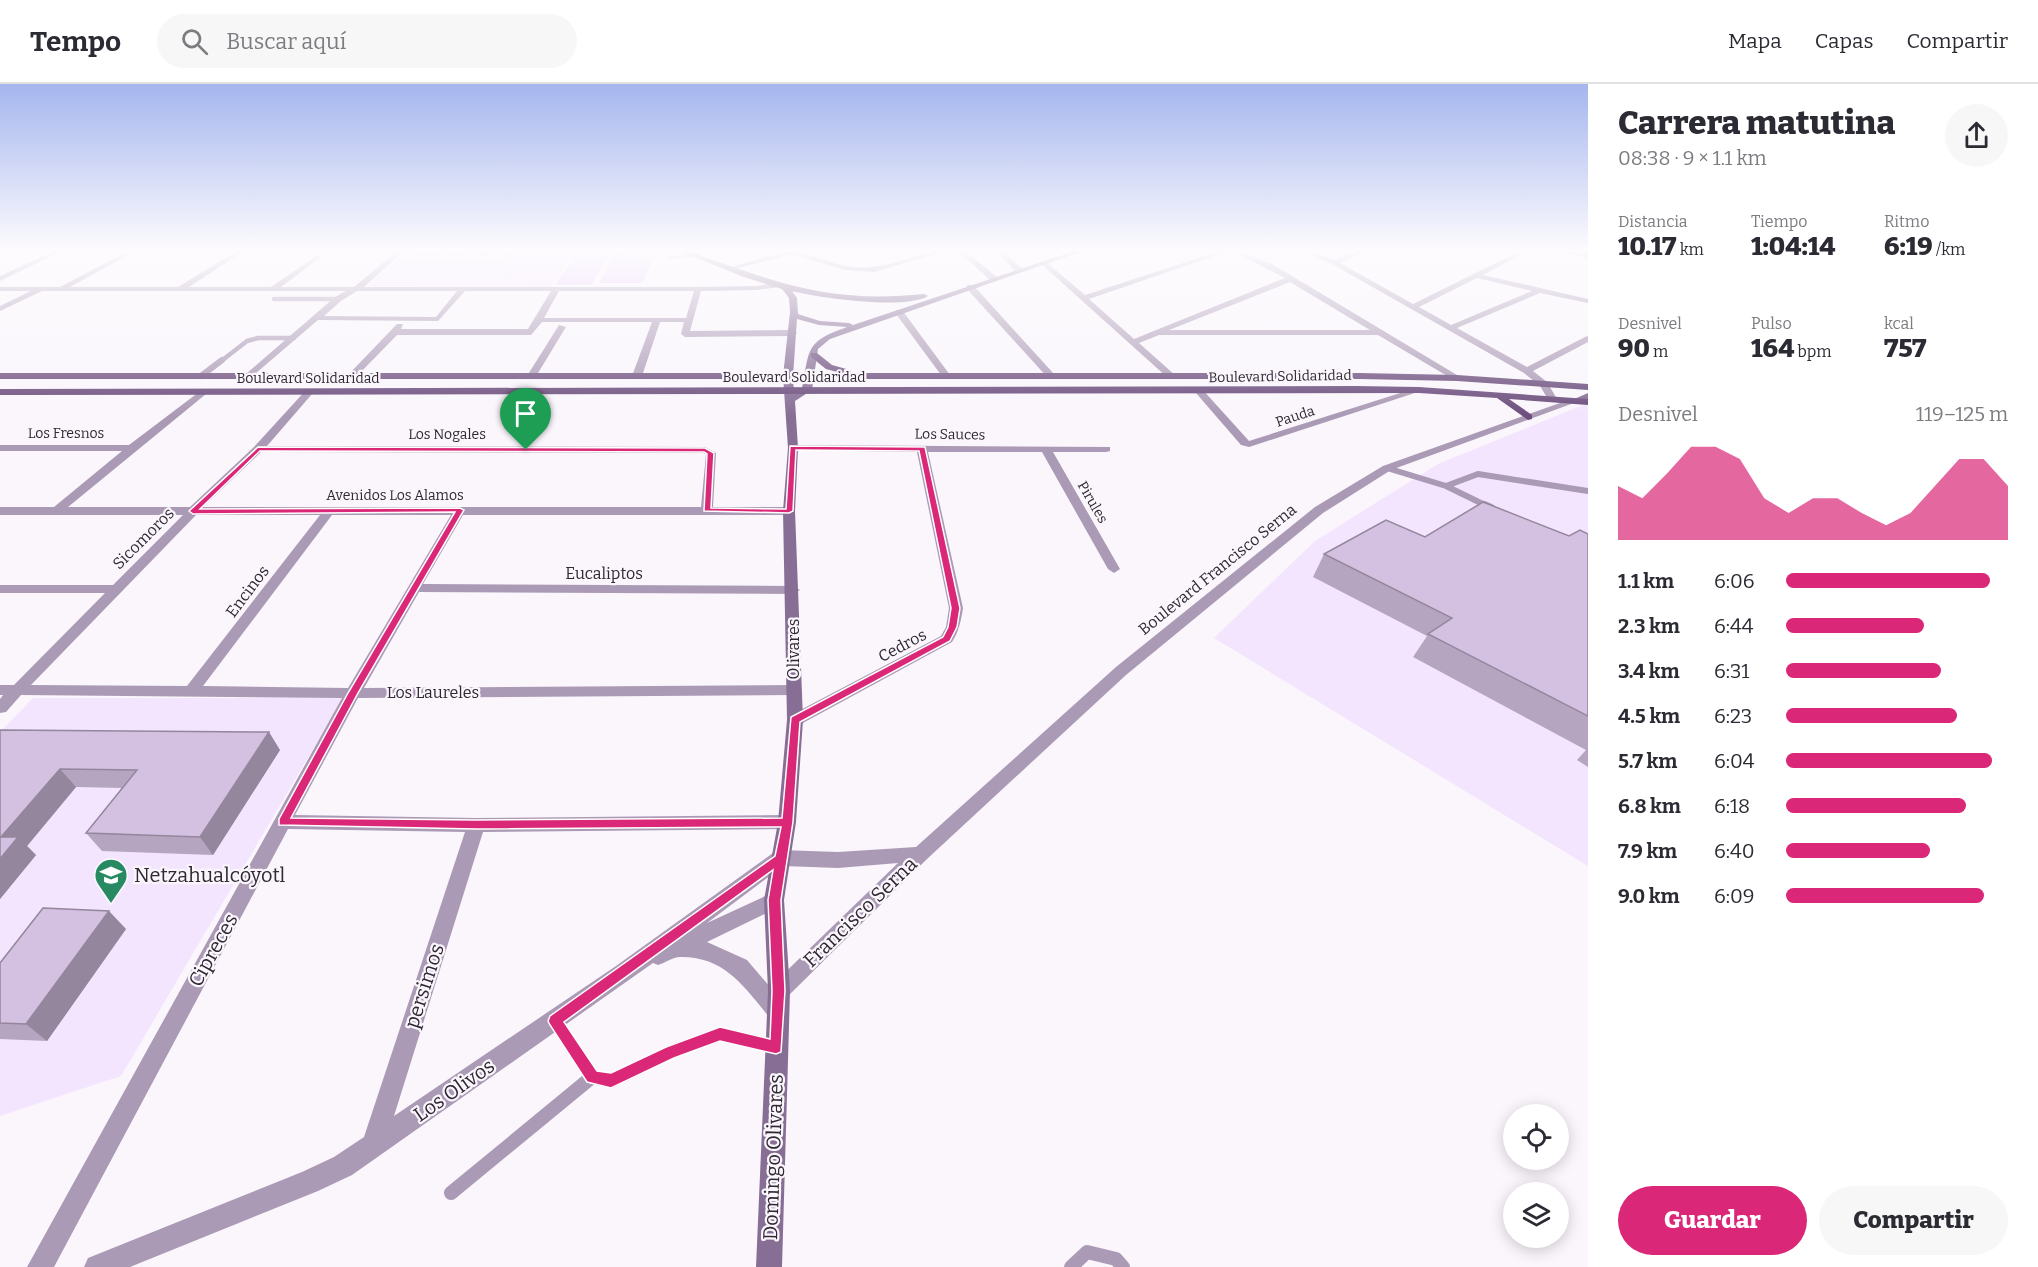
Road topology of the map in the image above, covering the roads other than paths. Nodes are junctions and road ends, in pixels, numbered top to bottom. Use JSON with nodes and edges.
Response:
{"nodes":[{"id":1,"x":331,"y":306,"type":"edge"},
{"id":2,"x":449,"y":306,"type":"edge"},
{"id":3,"x":546,"y":306,"type":"edge"},
{"id":4,"x":692,"y":306,"type":"edge"},
{"id":5,"x":798,"y":306,"type":"edge"},
{"id":6,"x":812,"y":306,"type":"edge"},
{"id":7,"x":865,"y":306,"type":"edge"},
{"id":8,"x":915,"y":306,"type":"edge"},
{"id":9,"x":984,"y":306,"type":"edge"},
{"id":10,"x":1092,"y":306,"type":"edge"},
{"id":11,"x":1226,"y":306,"type":"edge"},
{"id":12,"x":1335,"y":306,"type":"edge"},
{"id":13,"x":1409,"y":306,"type":"edge"},
{"id":14,"x":1416,"y":306,"type":"edge"},
{"id":15,"x":1502,"y":306,"type":"edge"},
{"id":16,"x":1412,"y":308,"type":"junction"},
{"id":17,"x":800,"y":309,"type":"junction"},
{"id":18,"x":899,"y":312,"type":"junction"},
{"id":19,"x":318,"y":318,"type":"junction"},
{"id":20,"x":407,"y":319,"type":"junction"},
{"id":21,"x":657,"y":320,"type":"junction"},
{"id":22,"x":688,"y":320,"type":"junction"},
{"id":23,"x":536,"y":323,"type":"junction"},
{"id":24,"x":864,"y":323,"type":"junction"},
{"id":25,"x":1451,"y":328,"type":"junction"},
{"id":26,"x":394,"y":332,"type":"junction"},
{"id":27,"x":1378,"y":332,"type":"junction"},
{"id":28,"x":793,"y":333,"type":"junction"},
{"id":29,"x":1162,"y":333,"type":"junction"},
{"id":30,"x":294,"y":338,"type":"junction"},
{"id":31,"x":1588,"y":339,"type":"edge"},
{"id":32,"x":1133,"y":342,"type":"junction"},
{"id":33,"x":814,"y":355,"type":"junction"},
{"id":34,"x":1527,"y":371,"type":"junction"},
{"id":35,"x":0,"y":376,"type":"edge"},
{"id":36,"x":201,"y":376,"type":"junction"},
{"id":37,"x":249,"y":376,"type":"junction"},
{"id":38,"x":352,"y":376,"type":"junction"},
{"id":39,"x":532,"y":376,"type":"junction"},
{"id":40,"x":637,"y":376,"type":"junction"},
{"id":41,"x":788,"y":376,"type":"junction"},
{"id":42,"x":810,"y":376,"type":"junction"},
{"id":43,"x":867,"y":376,"type":"junction"},
{"id":44,"x":1051,"y":376,"type":"junction"},
{"id":45,"x":1171,"y":376,"type":"junction"},
{"id":46,"x":947,"y":377,"type":"junction"},
{"id":47,"x":1457,"y":378,"type":"junction"},
{"id":48,"x":1544,"y":384,"type":"junction"},
{"id":49,"x":1588,"y":387,"type":"edge"},
{"id":50,"x":807,"y":390,"type":"junction"},
{"id":51,"x":1419,"y":390,"type":"junction"},
{"id":52,"x":1199,"y":391,"type":"junction"},
{"id":53,"x":0,"y":392,"type":"edge"},
{"id":54,"x":203,"y":392,"type":"junction"},
{"id":55,"x":309,"y":392,"type":"junction"},
{"id":56,"x":790,"y":395,"type":"junction"},
{"id":57,"x":1493,"y":395,"type":"junction"},
{"id":58,"x":1588,"y":396,"type":"edge"},
{"id":59,"x":1552,"y":399,"type":"junction"},
{"id":60,"x":1583,"y":401,"type":"edge"},
{"id":61,"x":1528,"y":417,"type":"junction"},
{"id":62,"x":0,"y":448,"type":"edge"},
{"id":63,"x":132,"y":448,"type":"junction"},
{"id":64,"x":793,"y":448,"type":"junction"},
{"id":65,"x":258,"y":449,"type":"junction"},
{"id":66,"x":922,"y":449,"type":"junction"},
{"id":67,"x":1106,"y":449,"type":"dead end"},
{"id":68,"x":1046,"y":450,"type":"junction"},
{"id":69,"x":1387,"y":468,"type":"junction"},
{"id":70,"x":1446,"y":486,"type":"junction"},
{"id":71,"x":1588,"y":491,"type":"edge"},
{"id":72,"x":58,"y":510,"type":"junction"},
{"id":73,"x":460,"y":510,"type":"junction"},
{"id":74,"x":707,"y":510,"type":"junction"},
{"id":75,"x":0,"y":511,"type":"edge"},
{"id":76,"x":193,"y":511,"type":"junction"},
{"id":77,"x":329,"y":511,"type":"junction"},
{"id":78,"x":789,"y":511,"type":"junction"},
{"id":79,"x":1501,"y":513,"type":"edge"},
{"id":80,"x":1114,"y":569,"type":"dead end"},
{"id":81,"x":416,"y":588,"type":"junction"},
{"id":82,"x":0,"y":589,"type":"edge"},
{"id":83,"x":116,"y":589,"type":"junction"},
{"id":84,"x":793,"y":590,"type":"junction"},
{"id":85,"x":0,"y":690,"type":"edge"},
{"id":86,"x":18,"y":690,"type":"junction"},
{"id":87,"x":794,"y":690,"type":"junction"},
{"id":88,"x":191,"y":692,"type":"junction"},
{"id":89,"x":353,"y":693,"type":"junction"},
{"id":90,"x":0,"y":708,"type":"edge"},
{"id":91,"x":795,"y":720,"type":"junction"},
{"id":92,"x":283,"y":822,"type":"junction"},
{"id":93,"x":787,"y":822,"type":"junction"},
{"id":94,"x":476,"y":825,"type":"junction"},
{"id":95,"x":920,"y":854,"type":"junction"},
{"id":96,"x":780,"y":858,"type":"junction"},
{"id":97,"x":774,"y":900,"type":"junction"},
{"id":98,"x":676,"y":947,"type":"junction"},
{"id":99,"x":623,"y":973,"type":"junction"},
{"id":100,"x":778,"y":1001,"type":"junction"},
{"id":101,"x":555,"y":1021,"type":"junction"},
{"id":102,"x":776,"y":1047,"type":"junction"},
{"id":103,"x":592,"y":1077,"type":"junction"},
{"id":104,"x":373,"y":1147,"type":"junction"},
{"id":105,"x":451,"y":1193,"type":"dead end"},
{"id":106,"x":40,"y":1267,"type":"edge"},
{"id":107,"x":97,"y":1267,"type":"edge"},
{"id":108,"x":769,"y":1267,"type":"edge"},
{"id":109,"x":1071,"y":1267,"type":"edge"},
{"id":110,"x":1123,"y":1267,"type":"edge"}],
"edges":[{"from":1,"to":19,"type":"street"},
{"from":2,"to":20,"type":"street"},
{"from":3,"to":23,"type":"street"},
{"from":4,"to":22,"type":"street"},
{"from":5,"to":17,"type":"main road","name":"Olivares"},
{"from":6,"to":17,"type":"main road"},
{"from":7,"to":24,"type":"main road"},
{"from":8,"to":18,"type":"main road"},
{"from":9,"to":44,"type":"street"},
{"from":10,"to":32,"type":"street"},
{"from":11,"to":29,"type":"street"},
{"from":12,"to":27,"type":"street"},
{"from":13,"to":16,"type":"street"},
{"from":14,"to":16,"type":"street"},
{"from":15,"to":25,"type":"street"},
{"from":16,"to":25,"type":"street"},
{"from":17,"to":24,"type":"main road"},
{"from":17,"to":28,"type":"main road","name":"Olivares"},
{"from":18,"to":24,"type":"main road"},
{"from":18,"to":46,"type":"street"},
{"from":19,"to":20,"type":"street"},
{"from":19,"to":30,"type":"street"},
{"from":20,"to":26,"type":"street"},
{"from":21,"to":22,"type":"street"},
{"from":21,"to":23,"type":"street"},
{"from":21,"to":40,"type":"street"},
{"from":22,"to":28,"type":"street"},
{"from":23,"to":26,"type":"street"},
{"from":23,"to":39,"type":"street"},
{"from":24,"to":33,"type":"main road"},
{"from":25,"to":34,"type":"street"},
{"from":26,"to":38,"type":"street"},
{"from":27,"to":29,"type":"street"},
{"from":27,"to":47,"type":"street"},
{"from":28,"to":41,"type":"main road","name":"Olivares"},
{"from":29,"to":32,"type":"street"},
{"from":30,"to":36,"type":"lane"},
{"from":30,"to":37,"type":"street"},
{"from":31,"to":34,"type":"street"},
{"from":32,"to":45,"type":"street"},
{"from":33,"to":42,"type":"main road"},
{"from":33,"to":43,"type":"main road"},
{"from":34,"to":48,"type":"street"},
{"from":35,"to":36,"type":"main road","name":"Boulevard Solidaridad"},
{"from":36,"to":37,"type":"main road","name":"Boulevard Solidaridad"},
{"from":37,"to":38,"type":"main road","name":"Boulevard Solidaridad"},
{"from":38,"to":39,"type":"main road","name":"Boulevard Solidaridad"},
{"from":39,"to":40,"type":"main road","name":"Boulevard Solidaridad"},
{"from":40,"to":41,"type":"main road","name":"Boulevard Solidaridad"},
{"from":41,"to":42,"type":"main road","name":"Boulevard Solidaridad"},
{"from":41,"to":56,"type":"main road","name":"Olivares"},
{"from":42,"to":43,"type":"main road","name":"Boulevard Solidaridad"},
{"from":42,"to":50,"type":"main road"},
{"from":43,"to":46,"type":"main road","name":"Boulevard Solidaridad"},
{"from":44,"to":45,"type":"main road","name":"Boulevard Solidaridad"},
{"from":44,"to":46,"type":"main road","name":"Boulevard Solidaridad"},
{"from":45,"to":47,"type":"main road","name":"Boulevard Solidaridad"},
{"from":47,"to":48,"type":"main road","name":"Boulevard Solidaridad"},
{"from":48,"to":49,"type":"main road","name":"Boulevard Solidaridad"},
{"from":48,"to":59,"type":"street"},
{"from":50,"to":52,"type":"main road","name":"Boulevard Solidaridad"},
{"from":50,"to":56,"type":"main road"},
{"from":51,"to":52,"type":"main road","name":"Boulevard Solidaridad"},
{"from":51,"to":52,"type":"street","name":"Pauda"},
{"from":51,"to":57,"type":"main road","name":"Boulevard Solidaridad"},
{"from":53,"to":54,"type":"main road","name":"Boulevard Solidaridad"},
{"from":54,"to":55,"type":"main road","name":"Boulevard Solidaridad"},
{"from":54,"to":63,"type":"street"},
{"from":55,"to":56,"type":"main road","name":"Boulevard Solidaridad"},
{"from":55,"to":65,"type":"street","name":"Sicomoros"},
{"from":56,"to":64,"type":"main road","name":"Olivares"},
{"from":57,"to":59,"type":"main road","name":"Boulevard Solidaridad"},
{"from":57,"to":61,"type":"main road"},
{"from":58,"to":60,"type":"main road","name":"Boulevard Francisco Serna"},
{"from":59,"to":60,"type":"main road","name":"Boulevard Solidaridad"},
{"from":60,"to":61,"type":"street","name":"Boulevard Francisco Serna"},
{"from":61,"to":69,"type":"street","name":"Boulevard Francisco Serna"},
{"from":62,"to":63,"type":"street","name":"Los Fresnos"},
{"from":63,"to":72,"type":"street"},
{"from":64,"to":66,"type":"street","name":"Los Sauces"},
{"from":64,"to":78,"type":"main road","name":"Olivares"},
{"from":65,"to":74,"type":"street","name":"Los Nogales"},
{"from":65,"to":76,"type":"street","name":"Sicomoros"},
{"from":66,"to":68,"type":"street","name":"Los Sauces"},
{"from":66,"to":91,"type":"street","name":"Cedros"},
{"from":67,"to":68,"type":"street","name":"Los Sauces"},
{"from":68,"to":80,"type":"street","name":"Pirules"},
{"from":69,"to":70,"type":"lane"},
{"from":69,"to":95,"type":"street","name":"Boulevard Francisco Serna"},
{"from":70,"to":71,"type":"lane"},
{"from":70,"to":79,"type":"lane"},
{"from":72,"to":75,"type":"street","name":"Avenidos Los Alamos"},
{"from":72,"to":76,"type":"street","name":"Avenidos Los Alamos"},
{"from":73,"to":74,"type":"street","name":"Avenidos Los Alamos"},
{"from":73,"to":77,"type":"street","name":"Avenidos Los Alamos"},
{"from":73,"to":81,"type":"street","name":"Cipreces"},
{"from":74,"to":78,"type":"street","name":"Avenidos Los Alamos"},
{"from":76,"to":77,"type":"street","name":"Avenidos Los Alamos"},
{"from":76,"to":83,"type":"street","name":"Sicomoros"},
{"from":77,"to":88,"type":"street","name":"Encinos"},
{"from":78,"to":84,"type":"main road","name":"Olivares"},
{"from":81,"to":84,"type":"street","name":"Eucaliptos"},
{"from":81,"to":89,"type":"street","name":"Cipreces"},
{"from":82,"to":83,"type":"street"},
{"from":83,"to":86,"type":"street","name":"Sicomoros"},
{"from":84,"to":87,"type":"main road","name":"Olivares"},
{"from":85,"to":86,"type":"street","name":"Los Laureles"},
{"from":86,"to":88,"type":"street","name":"Los Laureles"},
{"from":86,"to":90,"type":"street","name":"Sicomoros"},
{"from":87,"to":89,"type":"street","name":"Los Laureles"},
{"from":87,"to":91,"type":"main road","name":"Olivares"},
{"from":88,"to":89,"type":"street","name":"Los Laureles"},
{"from":89,"to":92,"type":"street","name":"Cipreces"},
{"from":91,"to":93,"type":"main road","name":"Olivares"},
{"from":92,"to":94,"type":"street"},
{"from":92,"to":106,"type":"street","name":"Cipreces"},
{"from":93,"to":94,"type":"street"},
{"from":93,"to":96,"type":"main road","name":"Olivares"},
{"from":94,"to":104,"type":"street","name":"persimos"},
{"from":95,"to":96,"type":"street","name":"Francisco Serna"},
{"from":95,"to":100,"type":"street","name":"Francisco Serna"},
{"from":96,"to":97,"type":"main road","name":"Olivares"},
{"from":96,"to":99,"type":"street","name":"Los Olivos"},
{"from":97,"to":98,"type":"street"},
{"from":97,"to":100,"type":"main road","name":"Olivares"},
{"from":98,"to":99,"type":"street"},
{"from":98,"to":100,"type":"street"},
{"from":99,"to":101,"type":"street","name":"Los Olivos"},
{"from":100,"to":102,"type":"main road","name":"Domingo Olivares"},
{"from":101,"to":103,"type":"lane"},
{"from":101,"to":104,"type":"street","name":"Los Olivos"},
{"from":102,"to":103,"type":"lane"},
{"from":102,"to":108,"type":"main road","name":"Domingo Olivares"},
{"from":103,"to":105,"type":"lane"},
{"from":104,"to":107,"type":"street","name":"Los Olivos"},
{"from":109,"to":110,"type":"lane"}]}
